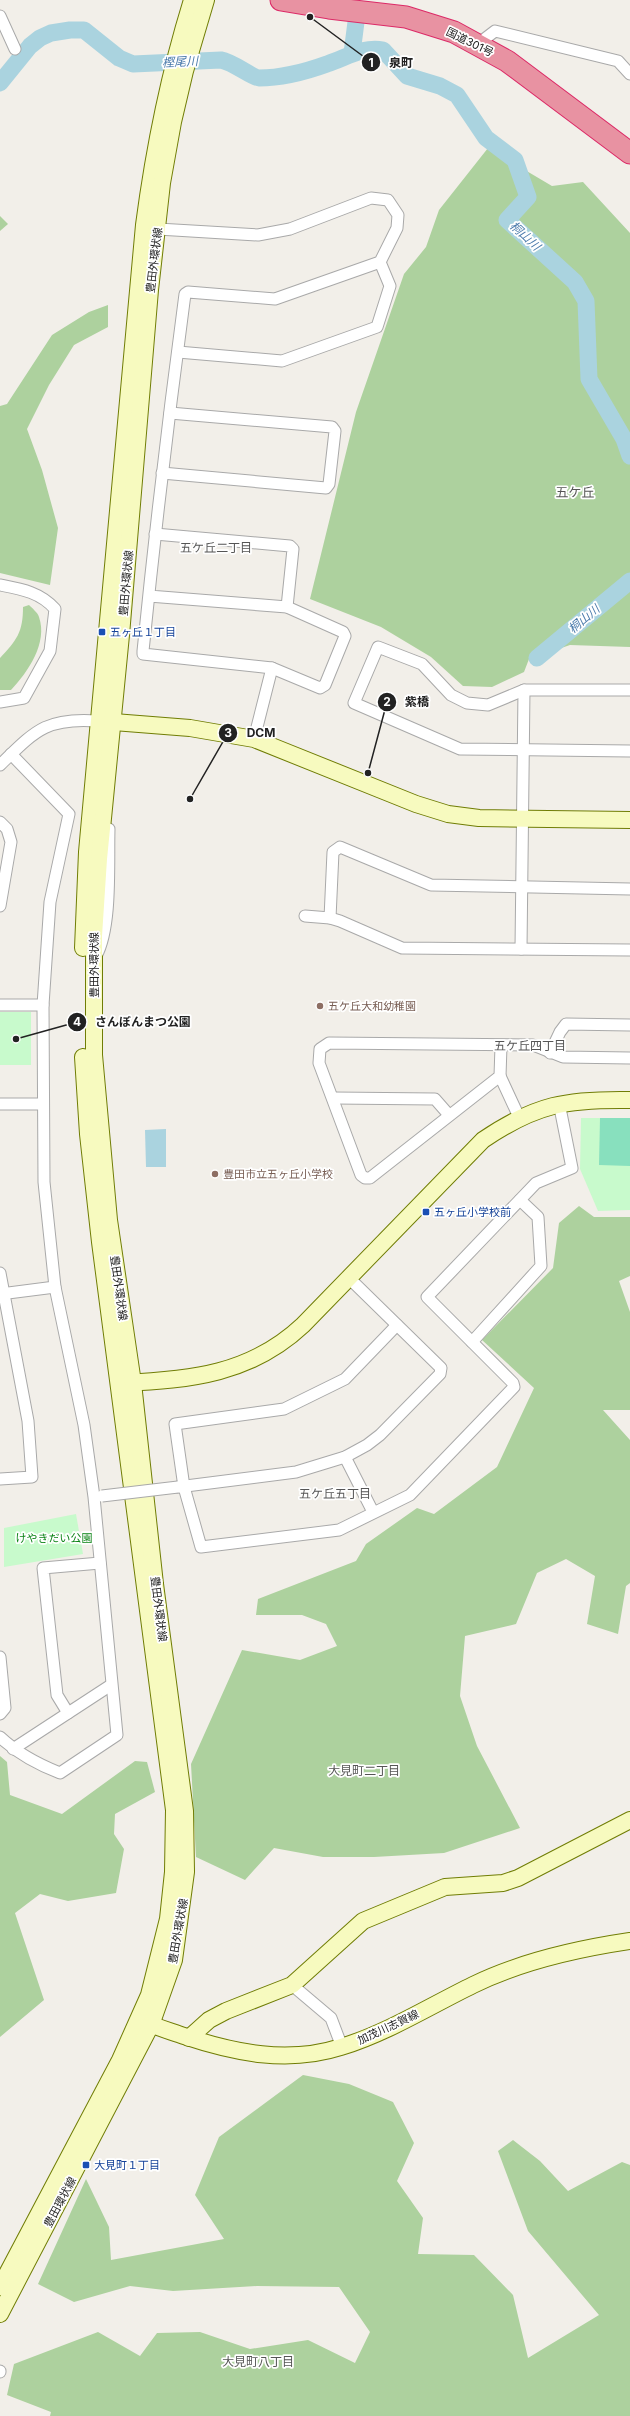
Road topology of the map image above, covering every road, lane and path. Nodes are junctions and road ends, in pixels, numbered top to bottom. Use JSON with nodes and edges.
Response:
{"nodes":[{"id":1,"x":192,"y":0,"type":"edge"},
{"id":2,"x":206,"y":0,"type":"edge"},
{"id":3,"x":281,"y":0,"type":"edge"},
{"id":4,"x":361,"y":8,"type":"edge"},
{"id":5,"x":0,"y":16,"type":"edge"},
{"id":6,"x":189,"y":31,"type":"junction"},
{"id":7,"x":478,"y":44,"type":"junction"},
{"id":8,"x":15,"y":49,"type":"dead end"},
{"id":9,"x":178,"y":71,"type":"junction"},
{"id":10,"x":630,"y":74,"type":"edge"},
{"id":11,"x":630,"y":153,"type":"edge"},
{"id":12,"x":158,"y":229,"type":"junction"},
{"id":13,"x":380,"y":262,"type":"junction"},
{"id":14,"x":178,"y":352,"type":"junction"},
{"id":15,"x":170,"y":413,"type":"junction"},
{"id":16,"x":162,"y":473,"type":"junction"},
{"id":17,"x":155,"y":534,"type":"junction"},
{"id":18,"x":0,"y":585,"type":"edge"},
{"id":19,"x":148,"y":596,"type":"junction"},
{"id":20,"x":287,"y":607,"type":"junction"},
{"id":21,"x":272,"y":668,"type":"junction"},
{"id":22,"x":524,"y":690,"type":"junction"},
{"id":23,"x":630,"y":690,"type":"edge"},
{"id":24,"x":0,"y":702,"type":"edge"},
{"id":25,"x":105,"y":721,"type":"junction"},
{"id":26,"x":254,"y":740,"type":"junction"},
{"id":27,"x":524,"y":751,"type":"junction"},
{"id":28,"x":630,"y":751,"type":"edge"},
{"id":29,"x":11,"y":754,"type":"junction"},
{"id":30,"x":0,"y":765,"type":"edge"},
{"id":31,"x":522,"y":819,"type":"junction"},
{"id":32,"x":630,"y":820,"type":"edge"},
{"id":33,"x":0,"y":822,"type":"edge"},
{"id":34,"x":522,"y":887,"type":"junction"},
{"id":35,"x":630,"y":889,"type":"edge"},
{"id":36,"x":0,"y":906,"type":"edge"},
{"id":37,"x":305,"y":916,"type":"dead end"},
{"id":38,"x":330,"y":918,"type":"junction"},
{"id":39,"x":521,"y":949,"type":"junction"},
{"id":40,"x":630,"y":950,"type":"edge"},
{"id":41,"x":0,"y":1005,"type":"edge"},
{"id":42,"x":43,"y":1005,"type":"junction"},
{"id":43,"x":630,"y":1024,"type":"edge"},
{"id":44,"x":502,"y":1046,"type":"junction"},
{"id":45,"x":550,"y":1053,"type":"junction"},
{"id":46,"x":630,"y":1058,"type":"edge"},
{"id":47,"x":500,"y":1076,"type":"junction"},
{"id":48,"x":334,"y":1098,"type":"junction"},
{"id":49,"x":630,"y":1100,"type":"edge"},
{"id":50,"x":559,"y":1103,"type":"junction"},
{"id":51,"x":0,"y":1104,"type":"edge"},
{"id":52,"x":43,"y":1104,"type":"junction"},
{"id":53,"x":449,"y":1115,"type":"junction"},
{"id":54,"x":519,"y":1117,"type":"junction"},
{"id":55,"x":520,"y":1200,"type":"junction"},
{"id":56,"x":0,"y":1274,"type":"edge"},
{"id":57,"x":348,"y":1278,"type":"junction"},
{"id":58,"x":55,"y":1288,"type":"junction"},
{"id":59,"x":1,"y":1294,"type":"edge"},
{"id":60,"x":398,"y":1325,"type":"junction"},
{"id":61,"x":472,"y":1342,"type":"junction"},
{"id":62,"x":126,"y":1383,"type":"junction"},
{"id":63,"x":345,"y":1457,"type":"junction"},
{"id":64,"x":0,"y":1479,"type":"edge"},
{"id":65,"x":181,"y":1487,"type":"junction"},
{"id":66,"x":98,"y":1497,"type":"junction"},
{"id":67,"x":373,"y":1512,"type":"junction"},
{"id":68,"x":100,"y":1563,"type":"junction"},
{"id":69,"x":0,"y":1657,"type":"edge"},
{"id":70,"x":112,"y":1685,"type":"junction"},
{"id":71,"x":68,"y":1713,"type":"junction"},
{"id":72,"x":0,"y":1714,"type":"edge"},
{"id":73,"x":0,"y":1738,"type":"edge"},
{"id":74,"x":13,"y":1749,"type":"junction"},
{"id":75,"x":630,"y":1820,"type":"edge"},
{"id":76,"x":630,"y":1941,"type":"edge"},
{"id":77,"x":292,"y":1985,"type":"junction"},
{"id":78,"x":145,"y":2022,"type":"junction"},
{"id":79,"x":189,"y":2038,"type":"junction"},
{"id":80,"x":342,"y":2047,"type":"junction"},
{"id":81,"x":0,"y":2287,"type":"edge"},
{"id":82,"x":0,"y":2314,"type":"edge"}],
"edges":[{"from":1,"to":6,"type":"street","name":"豊田外環状線"},
{"from":2,"to":6,"type":"street","name":"豊田外環状線"},
{"from":3,"to":4,"type":"highway","name":"国道301号"},
{"from":4,"to":7,"type":"highway","name":"国道301号"},
{"from":5,"to":8,"type":"street"},
{"from":6,"to":9,"type":"street","name":"豊田外環状線"},
{"from":7,"to":10,"type":"street"},
{"from":7,"to":11,"type":"highway","name":"国道301号"},
{"from":9,"to":12,"type":"street","name":"豊田外環状線"},
{"from":9,"to":25,"type":"street","name":"豊田外環状線"},
{"from":12,"to":13,"type":"street"},
{"from":12,"to":25,"type":"street","name":"豊田外環状線"},
{"from":13,"to":14,"type":"street"},
{"from":13,"to":14,"type":"street"},
{"from":14,"to":15,"type":"street"},
{"from":15,"to":16,"type":"street"},
{"from":15,"to":16,"type":"street"},
{"from":16,"to":17,"type":"street"},
{"from":17,"to":19,"type":"street"},
{"from":17,"to":20,"type":"street"},
{"from":18,"to":24,"type":"street"},
{"from":19,"to":20,"type":"street"},
{"from":19,"to":21,"type":"street"},
{"from":20,"to":21,"type":"street"},
{"from":21,"to":26,"type":"street"},
{"from":22,"to":23,"type":"street"},
{"from":22,"to":27,"type":"street"},
{"from":22,"to":27,"type":"street"},
{"from":25,"to":26,"type":"street"},
{"from":25,"to":29,"type":"street"},
{"from":25,"to":62,"type":"street","name":"豊田外環状線"},
{"from":25,"to":62,"type":"street","name":"豊田外環状線"},
{"from":26,"to":31,"type":"street"},
{"from":27,"to":28,"type":"street"},
{"from":27,"to":31,"type":"street"},
{"from":29,"to":30,"type":"street"},
{"from":29,"to":42,"type":"street"},
{"from":31,"to":32,"type":"street"},
{"from":31,"to":34,"type":"street"},
{"from":33,"to":36,"type":"street"},
{"from":34,"to":35,"type":"street"},
{"from":34,"to":38,"type":"street"},
{"from":34,"to":39,"type":"street"},
{"from":37,"to":38,"type":"street"},
{"from":38,"to":39,"type":"street"},
{"from":39,"to":40,"type":"street"},
{"from":41,"to":42,"type":"street"},
{"from":42,"to":52,"type":"street"},
{"from":43,"to":45,"type":"street"},
{"from":44,"to":45,"type":"street"},
{"from":44,"to":47,"type":"street"},
{"from":44,"to":48,"type":"street"},
{"from":45,"to":46,"type":"street"},
{"from":47,"to":53,"type":"street"},
{"from":47,"to":54,"type":"street"},
{"from":48,"to":53,"type":"street"},
{"from":48,"to":53,"type":"street"},
{"from":49,"to":50,"type":"street"},
{"from":50,"to":54,"type":"street"},
{"from":50,"to":55,"type":"street"},
{"from":51,"to":52,"type":"street"},
{"from":52,"to":58,"type":"street"},
{"from":54,"to":57,"type":"street"},
{"from":55,"to":61,"type":"street"},
{"from":55,"to":61,"type":"street"},
{"from":56,"to":59,"type":"street"},
{"from":57,"to":60,"type":"street"},
{"from":57,"to":62,"type":"street"},
{"from":58,"to":59,"type":"street"},
{"from":58,"to":66,"type":"street"},
{"from":59,"to":64,"type":"street"},
{"from":60,"to":63,"type":"street"},
{"from":60,"to":65,"type":"street"},
{"from":61,"to":67,"type":"street"},
{"from":62,"to":78,"type":"street","name":"豊田外環状線"},
{"from":63,"to":65,"type":"street"},
{"from":63,"to":67,"type":"street"},
{"from":65,"to":66,"type":"street","bridge":true},
{"from":65,"to":67,"type":"street"},
{"from":66,"to":68,"type":"street"},
{"from":68,"to":70,"type":"street"},
{"from":68,"to":71,"type":"street"},
{"from":69,"to":72,"type":"street"},
{"from":70,"to":71,"type":"street"},
{"from":70,"to":74,"type":"street"},
{"from":71,"to":74,"type":"street"},
{"from":73,"to":74,"type":"street"},
{"from":75,"to":77,"type":"street"},
{"from":76,"to":80,"type":"street","name":"加茂川志賀線"},
{"from":77,"to":79,"type":"street"},
{"from":77,"to":80,"type":"street"},
{"from":78,"to":79,"type":"street","name":"加茂川志賀線"},
{"from":78,"to":81,"type":"street","name":"豊田環状線"},
{"from":78,"to":82,"type":"street","name":"豊田環状線"},
{"from":79,"to":80,"type":"street","name":"加茂川志賀線"}]}
